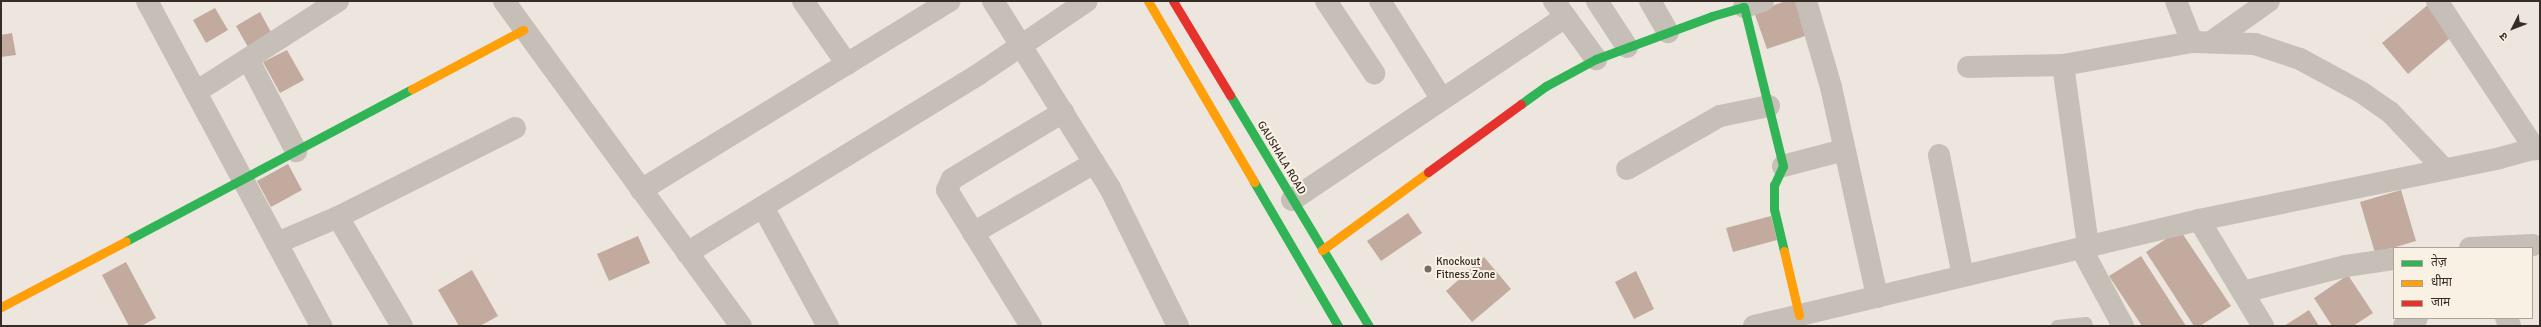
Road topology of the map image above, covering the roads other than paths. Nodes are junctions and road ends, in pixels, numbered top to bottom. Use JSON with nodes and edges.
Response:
{"nodes":[{"id":1,"x":147,"y":1,"type":"edge"},
{"id":2,"x":338,"y":1,"type":"edge"},
{"id":3,"x":504,"y":1,"type":"edge"},
{"id":4,"x":803,"y":1,"type":"edge"},
{"id":5,"x":950,"y":1,"type":"edge"},
{"id":6,"x":993,"y":1,"type":"edge"},
{"id":7,"x":1087,"y":1,"type":"edge"},
{"id":8,"x":1148,"y":1,"type":"edge"},
{"id":9,"x":1173,"y":1,"type":"edge"},
{"id":10,"x":1326,"y":1,"type":"edge"},
{"id":11,"x":1380,"y":1,"type":"edge"},
{"id":12,"x":1597,"y":1,"type":"edge"},
{"id":13,"x":1650,"y":1,"type":"edge"},
{"id":14,"x":1806,"y":1,"type":"edge"},
{"id":15,"x":2176,"y":1,"type":"edge"},
{"id":16,"x":2269,"y":1,"type":"edge"},
{"id":17,"x":2437,"y":1,"type":"edge"},
{"id":18,"x":1754,"y":4,"type":"edge"},
{"id":19,"x":1559,"y":9,"type":"edge"},
{"id":20,"x":523,"y":30,"type":"junction"},
{"id":21,"x":1668,"y":32,"type":"junction"},
{"id":22,"x":2202,"y":42,"type":"junction"},
{"id":23,"x":1021,"y":46,"type":"junction"},
{"id":24,"x":1627,"y":47,"type":"junction"},
{"id":25,"x":248,"y":59,"type":"junction"},
{"id":26,"x":1596,"y":59,"type":"junction"},
{"id":27,"x":847,"y":64,"type":"junction"},
{"id":28,"x":2064,"y":65,"type":"junction"},
{"id":29,"x":1968,"y":67,"type":"dead end"},
{"id":30,"x":1374,"y":73,"type":"dead end"},
{"id":31,"x":196,"y":92,"type":"junction"},
{"id":32,"x":1441,"y":98,"type":"junction"},
{"id":33,"x":1769,"y":106,"type":"junction"},
{"id":34,"x":1062,"y":112,"type":"junction"},
{"id":35,"x":515,"y":128,"type":"dead end"},
{"id":36,"x":2537,"y":148,"type":"edge"},
{"id":37,"x":1844,"y":150,"type":"junction"},
{"id":38,"x":296,"y":151,"type":"junction"},
{"id":39,"x":1939,"y":155,"type":"dead end"},
{"id":40,"x":1094,"y":163,"type":"junction"},
{"id":41,"x":1782,"y":166,"type":"junction"},
{"id":42,"x":1627,"y":169,"type":"dead end"},
{"id":43,"x":2444,"y":169,"type":"junction"},
{"id":44,"x":243,"y":180,"type":"junction"},
{"id":45,"x":641,"y":190,"type":"junction"},
{"id":46,"x":1292,"y":200,"type":"junction"},
{"id":47,"x":764,"y":207,"type":"junction"},
{"id":48,"x":338,"y":217,"type":"junction"},
{"id":49,"x":2199,"y":220,"type":"junction"},
{"id":50,"x":973,"y":233,"type":"junction"},
{"id":51,"x":277,"y":243,"type":"junction"},
{"id":52,"x":2534,"y":245,"type":"edge"},
{"id":53,"x":2085,"y":247,"type":"junction"},
{"id":54,"x":2491,"y":247,"type":"edge"},
{"id":55,"x":1322,"y":250,"type":"junction"},
{"id":56,"x":688,"y":253,"type":"junction"},
{"id":57,"x":2393,"y":259,"type":"edge"},
{"id":58,"x":1963,"y":276,"type":"junction"},
{"id":59,"x":2243,"y":292,"type":"junction"},
{"id":60,"x":1876,"y":297,"type":"junction"},
{"id":61,"x":1,"y":307,"type":"edge"},
{"id":62,"x":1799,"y":315,"type":"junction"},
{"id":63,"x":2415,"y":319,"type":"edge"},
{"id":64,"x":1365,"y":325,"type":"edge"},
{"id":65,"x":321,"y":326,"type":"edge"},
{"id":66,"x":402,"y":326,"type":"edge"},
{"id":67,"x":741,"y":326,"type":"edge"},
{"id":68,"x":828,"y":326,"type":"edge"},
{"id":69,"x":1031,"y":326,"type":"edge"},
{"id":70,"x":1178,"y":326,"type":"edge"},
{"id":71,"x":1338,"y":326,"type":"edge"},
{"id":72,"x":1754,"y":326,"type":"edge"},
{"id":73,"x":2057,"y":326,"type":"edge"},
{"id":74,"x":2087,"y":326,"type":"edge"},
{"id":75,"x":2123,"y":326,"type":"edge"},
{"id":76,"x":2263,"y":326,"type":"edge"},
{"id":77,"x":2404,"y":326,"type":"edge"}],
"edges":[{"from":1,"to":31,"type":"street"},
{"from":2,"to":25,"type":"street"},
{"from":3,"to":20,"type":"street"},
{"from":4,"to":27,"type":"street"},
{"from":5,"to":27,"type":"street"},
{"from":6,"to":23,"type":"street"},
{"from":7,"to":23,"type":"street"},
{"from":8,"to":71,"type":"street"},
{"from":9,"to":46,"type":"street","name":"GAUSHALA ROAD"},
{"from":10,"to":30,"type":"street"},
{"from":11,"to":32,"type":"street"},
{"from":12,"to":24,"type":"street"},
{"from":13,"to":21,"type":"street"},
{"from":14,"to":37,"type":"street"},
{"from":15,"to":22,"type":"street"},
{"from":16,"to":22,"type":"street"},
{"from":17,"to":36,"type":"street"},
{"from":18,"to":21,"type":"street"},
{"from":18,"to":33,"type":"street"},
{"from":19,"to":26,"type":"street"},
{"from":19,"to":32,"type":"street"},
{"from":20,"to":38,"type":"street"},
{"from":20,"to":45,"type":"street"},
{"from":21,"to":24,"type":"street"},
{"from":22,"to":28,"type":"street"},
{"from":22,"to":43,"type":"street"},
{"from":23,"to":34,"type":"street"},
{"from":23,"to":47,"type":"street"},
{"from":24,"to":26,"type":"street"},
{"from":25,"to":31,"type":"street"},
{"from":25,"to":38,"type":"street"},
{"from":26,"to":55,"type":"street"},
{"from":27,"to":45,"type":"street"},
{"from":28,"to":29,"type":"street"},
{"from":28,"to":53,"type":"street"},
{"from":31,"to":44,"type":"street"},
{"from":32,"to":46,"type":"street"},
{"from":33,"to":41,"type":"street"},
{"from":33,"to":42,"type":"street"},
{"from":34,"to":40,"type":"street"},
{"from":34,"to":50,"type":"street"},
{"from":35,"to":48,"type":"street"},
{"from":36,"to":43,"type":"street"},
{"from":37,"to":41,"type":"street"},
{"from":37,"to":60,"type":"street"},
{"from":38,"to":44,"type":"street"},
{"from":39,"to":58,"type":"street"},
{"from":40,"to":50,"type":"street"},
{"from":40,"to":70,"type":"street"},
{"from":41,"to":62,"type":"street"},
{"from":43,"to":49,"type":"street"},
{"from":44,"to":51,"type":"street"},
{"from":44,"to":61,"type":"street"},
{"from":45,"to":56,"type":"street"},
{"from":46,"to":55,"type":"street","name":"GAUSHALA ROAD"},
{"from":47,"to":56,"type":"street"},
{"from":47,"to":68,"type":"street"},
{"from":48,"to":51,"type":"street"},
{"from":48,"to":66,"type":"street"},
{"from":49,"to":53,"type":"street"},
{"from":49,"to":59,"type":"street"},
{"from":50,"to":69,"type":"street"},
{"from":51,"to":65,"type":"street"},
{"from":52,"to":54,"type":"street"},
{"from":53,"to":58,"type":"street"},
{"from":53,"to":75,"type":"street"},
{"from":55,"to":64,"type":"street","name":"GAUSHALA ROAD"},
{"from":56,"to":67,"type":"street"},
{"from":57,"to":59,"type":"street"},
{"from":58,"to":60,"type":"street"},
{"from":59,"to":76,"type":"street"},
{"from":60,"to":62,"type":"street"},
{"from":62,"to":72,"type":"street"},
{"from":63,"to":77,"type":"street"},
{"from":73,"to":74,"type":"lane"}]}
